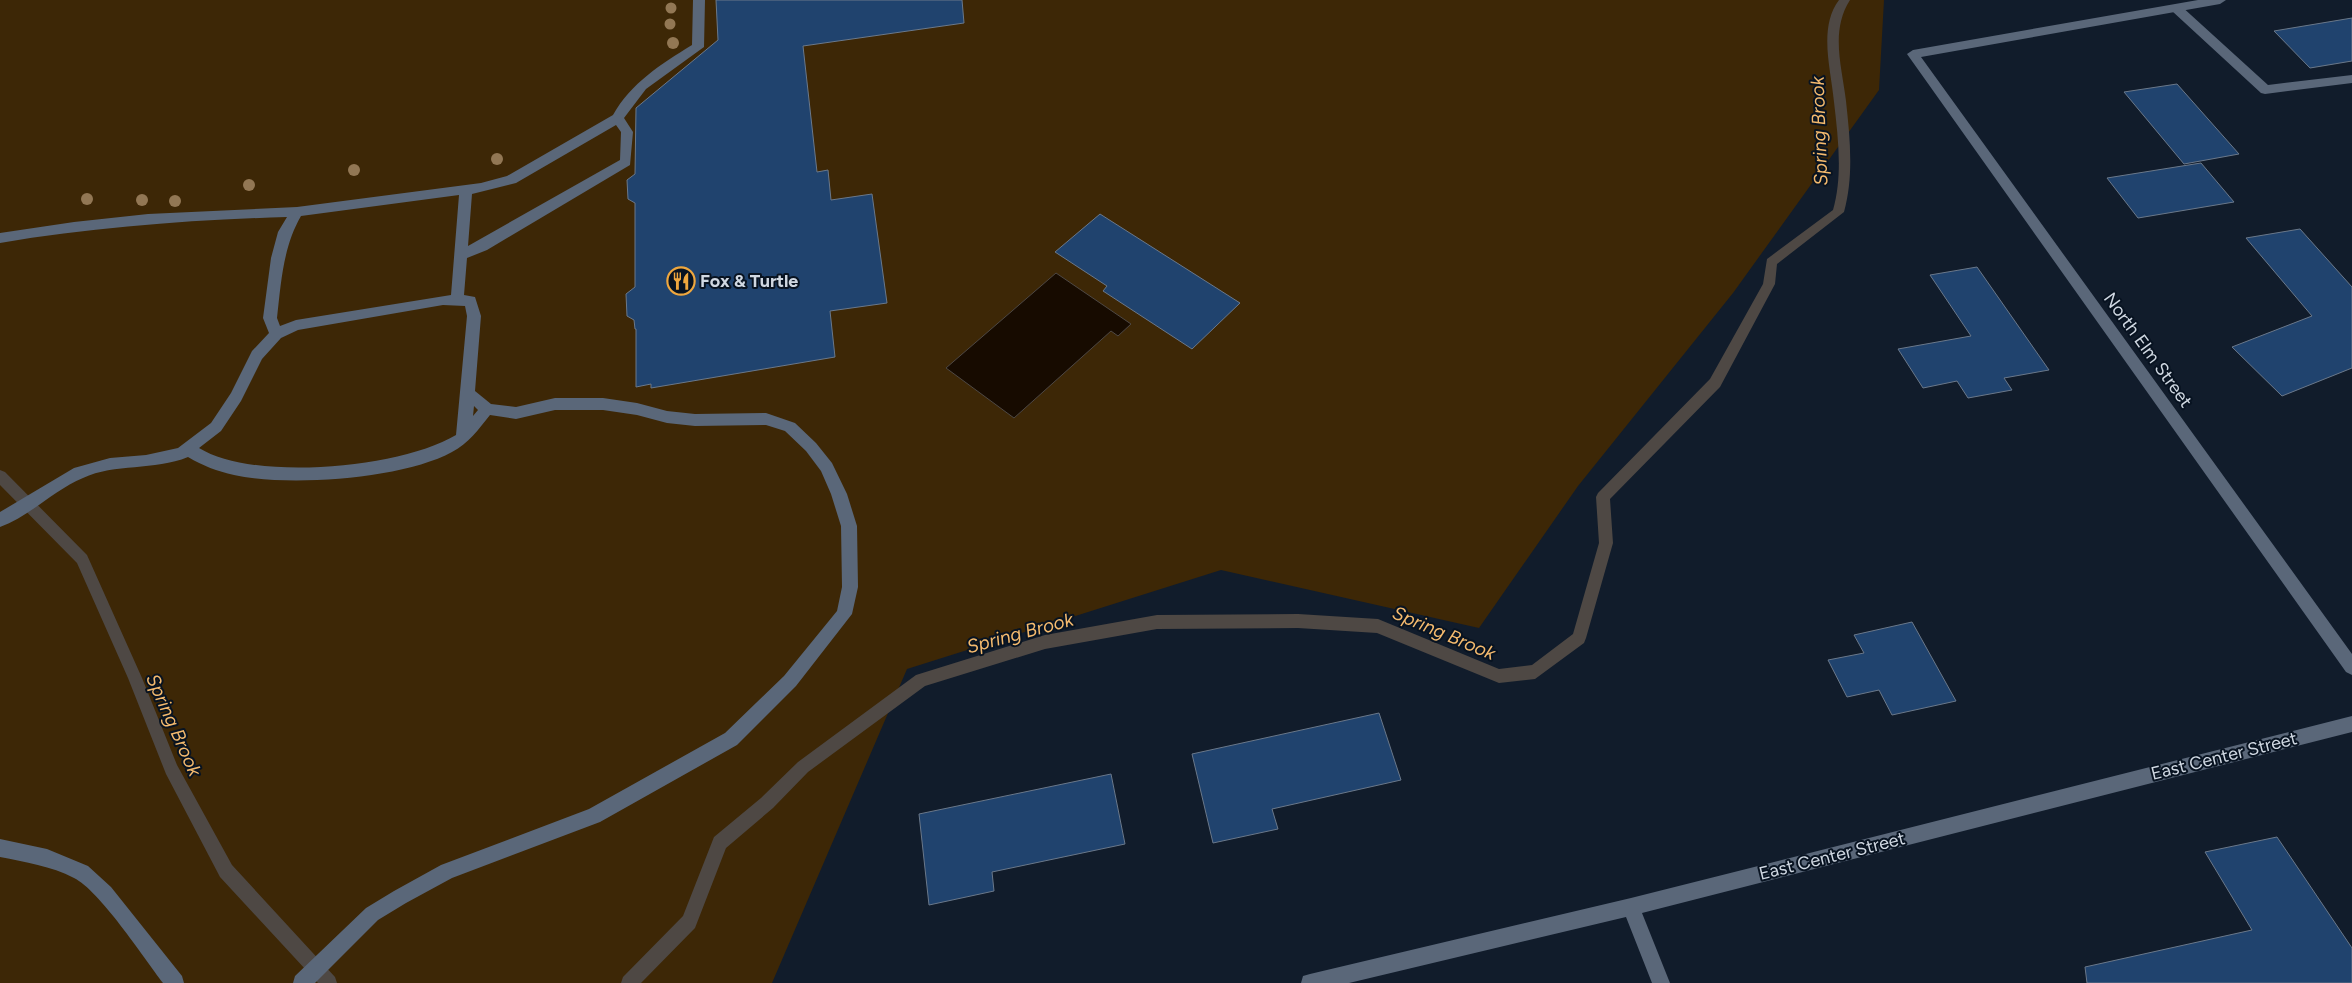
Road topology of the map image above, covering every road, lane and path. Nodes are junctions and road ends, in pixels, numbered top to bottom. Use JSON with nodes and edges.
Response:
{"nodes":[{"id":1,"x":699,"y":0,"type":"edge"},
{"id":2,"x":2216,"y":0,"type":"edge"},
{"id":3,"x":2176,"y":8,"type":"junction"},
{"id":4,"x":2352,"y":79,"type":"edge"},
{"id":5,"x":618,"y":118,"type":"junction"},
{"id":6,"x":466,"y":190,"type":"junction"},
{"id":7,"x":297,"y":212,"type":"junction"},
{"id":8,"x":0,"y":238,"type":"edge"},
{"id":9,"x":458,"y":300,"type":"junction"},
{"id":10,"x":276,"y":334,"type":"junction"},
{"id":11,"x":468,"y":393,"type":"junction"},
{"id":12,"x":487,"y":410,"type":"junction"},
{"id":13,"x":463,"y":438,"type":"junction"},
{"id":14,"x":187,"y":449,"type":"junction"},
{"id":15,"x":0,"y":520,"type":"edge"},
{"id":16,"x":2352,"y":667,"type":"edge"},
{"id":17,"x":2352,"y":724,"type":"edge"},
{"id":18,"x":0,"y":848,"type":"edge"},
{"id":19,"x":1631,"y":907,"type":"junction"},
{"id":20,"x":175,"y":983,"type":"edge"},
{"id":21,"x":302,"y":983,"type":"edge"},
{"id":22,"x":1310,"y":983,"type":"edge"},
{"id":23,"x":1661,"y":983,"type":"edge"}],
"edges":[{"from":1,"to":5,"type":"street"},
{"from":2,"to":3,"type":"street"},
{"from":3,"to":4,"type":"street"},
{"from":3,"to":16,"type":"street","name":"North Elm Street"},
{"from":5,"to":6,"type":"street"},
{"from":5,"to":9,"type":"street"},
{"from":6,"to":7,"type":"street"},
{"from":6,"to":9,"type":"street"},
{"from":7,"to":8,"type":"street"},
{"from":7,"to":10,"type":"street"},
{"from":9,"to":10,"type":"street"},
{"from":9,"to":11,"type":"street"},
{"from":10,"to":14,"type":"street"},
{"from":11,"to":12,"type":"street"},
{"from":11,"to":13,"type":"street"},
{"from":12,"to":13,"type":"street"},
{"from":12,"to":21,"type":"street"},
{"from":13,"to":14,"type":"street"},
{"from":14,"to":15,"type":"street"},
{"from":17,"to":19,"type":"street","name":"East Center Street"},
{"from":18,"to":20,"type":"street"},
{"from":19,"to":22,"type":"street","name":"East Center Street"},
{"from":19,"to":23,"type":"street"}]}
